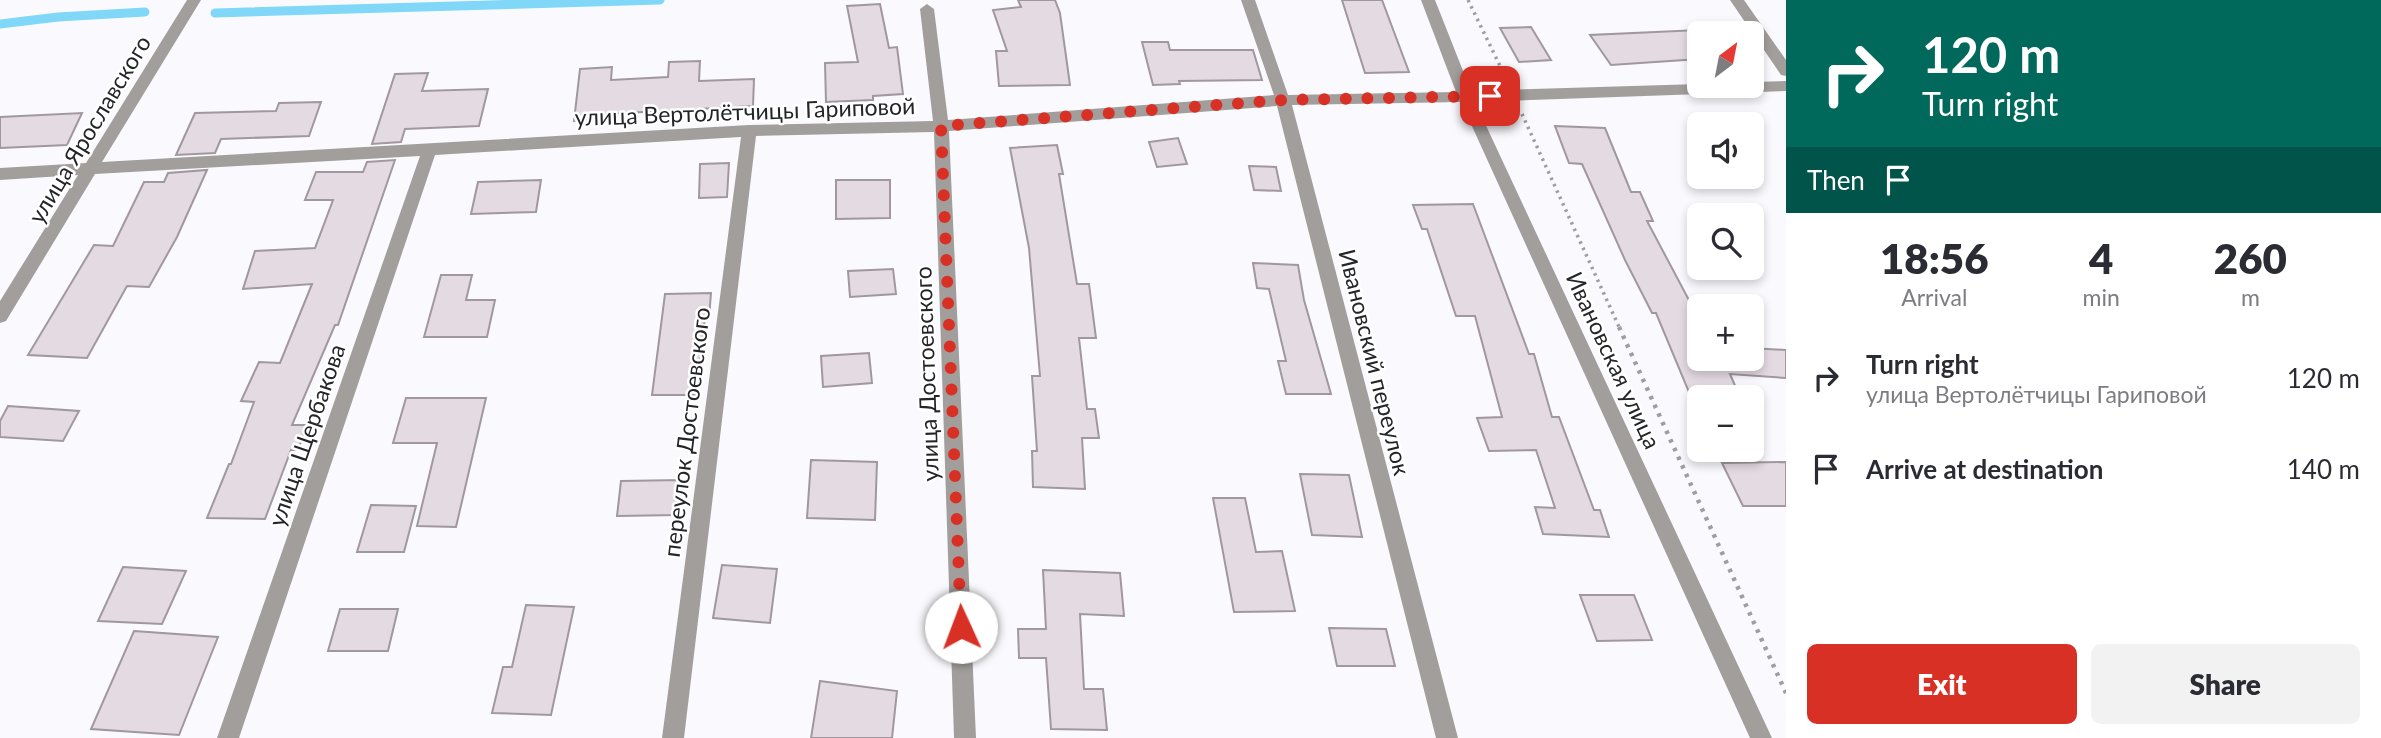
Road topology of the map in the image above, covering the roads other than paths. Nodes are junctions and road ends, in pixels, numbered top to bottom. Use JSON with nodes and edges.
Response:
{"nodes":[{"id":1,"x":194,"y":0,"type":"edge"},
{"id":2,"x":1248,"y":0,"type":"edge"},
{"id":3,"x":1428,"y":0,"type":"edge"},
{"id":4,"x":1737,"y":0,"type":"edge"},
{"id":5,"x":927,"y":9,"type":"dead end"},
{"id":6,"x":1786,"y":71,"type":"edge"},
{"id":7,"x":1786,"y":86,"type":"edge"},
{"id":8,"x":1465,"y":96,"type":"junction"},
{"id":9,"x":1283,"y":100,"type":"junction"},
{"id":10,"x":941,"y":126,"type":"junction"},
{"id":11,"x":749,"y":131,"type":"junction"},
{"id":12,"x":430,"y":148,"type":"junction"},
{"id":13,"x":92,"y":169,"type":"junction"},
{"id":14,"x":0,"y":174,"type":"edge"},
{"id":15,"x":0,"y":316,"type":"edge"},
{"id":16,"x":228,"y":738,"type":"edge"},
{"id":17,"x":673,"y":738,"type":"edge"},
{"id":18,"x":965,"y":738,"type":"edge"},
{"id":19,"x":1447,"y":738,"type":"edge"},
{"id":20,"x":1761,"y":738,"type":"edge"}],
"edges":[{"from":1,"to":13,"type":"street","name":"улица Ярославского"},
{"from":2,"to":9,"type":"street","name":"Ивановский переулок"},
{"from":3,"to":8,"type":"street","name":"Ивановская улица"},
{"from":4,"to":6,"type":"street"},
{"from":5,"to":10,"type":"street","name":"улица Достоевского"},
{"from":7,"to":8,"type":"street","name":"улица Вертолётчицы Гариповой"},
{"from":8,"to":9,"type":"street","name":"улица Вертолётчицы Гариповой"},
{"from":8,"to":20,"type":"street","name":"Ивановская улица"},
{"from":9,"to":10,"type":"street","name":"улица Вертолётчицы Гариповой"},
{"from":9,"to":19,"type":"street","name":"Ивановский переулок"},
{"from":10,"to":11,"type":"street","name":"улица Вертолётчицы Гариповой"},
{"from":10,"to":18,"type":"street","name":"улица Достоевского"},
{"from":11,"to":12,"type":"street","name":"улица Вертолётчицы Гариповой"},
{"from":11,"to":17,"type":"street","name":"переулок Достоевского"},
{"from":12,"to":13,"type":"street","name":"улица Вертолётчицы Гариповой"},
{"from":12,"to":16,"type":"street","name":"улица Щербакова"},
{"from":13,"to":14,"type":"street","name":"улица Вертолётчицы Гариповой"},
{"from":13,"to":15,"type":"street","name":"улица Ярославского"}]}
